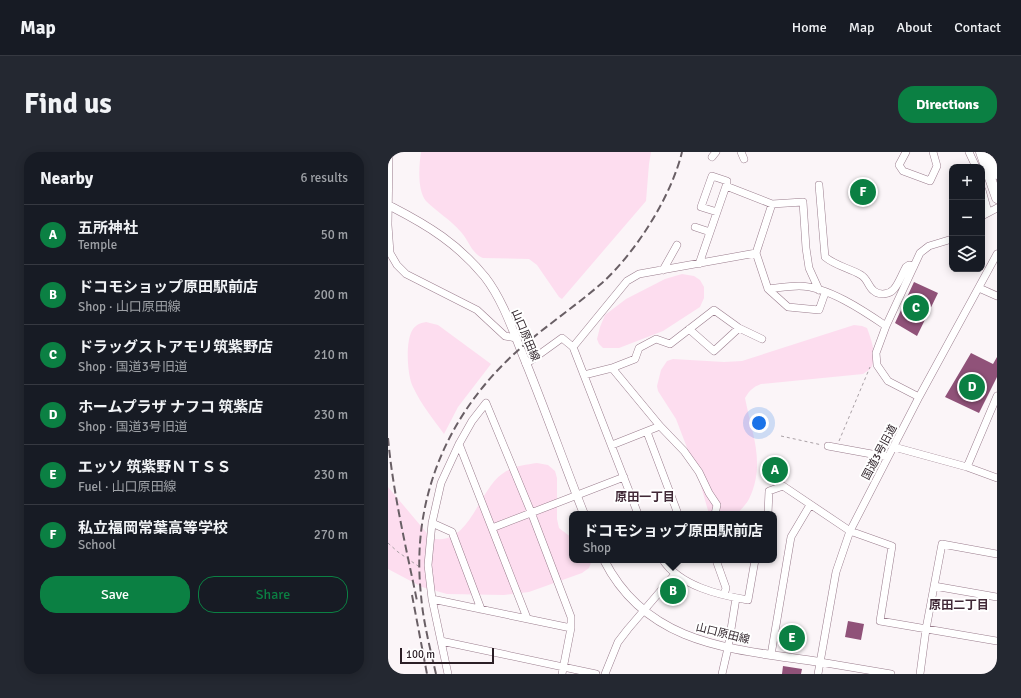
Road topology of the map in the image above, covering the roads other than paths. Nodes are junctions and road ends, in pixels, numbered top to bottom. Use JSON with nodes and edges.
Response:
{"nodes":[{"id":1,"x":391,"y":152,"type":"edge"},
{"id":2,"x":741,"y":152,"type":"edge"},
{"id":3,"x":906,"y":152,"type":"edge"},
{"id":4,"x":933,"y":152,"type":"edge"},
{"id":5,"x":969,"y":152,"type":"edge"},
{"id":6,"x":981,"y":152,"type":"edge"},
{"id":7,"x":989,"y":152,"type":"edge"},
{"id":8,"x":744,"y":160,"type":"dead end"},
{"id":9,"x":975,"y":164,"type":"edge"},
{"id":10,"x":997,"y":174,"type":"edge"},
{"id":11,"x":820,"y":185,"type":"dead end"},
{"id":12,"x":726,"y":186,"type":"junction"},
{"id":13,"x":997,"y":198,"type":"edge"},
{"id":14,"x":772,"y":204,"type":"junction"},
{"id":15,"x":392,"y":206,"type":"dead end"},
{"id":16,"x":997,"y":208,"type":"edge"},
{"id":17,"x":717,"y":212,"type":"junction"},
{"id":18,"x":985,"y":214,"type":"edge"},
{"id":19,"x":695,"y":227,"type":"dead end"},
{"id":20,"x":710,"y":232,"type":"junction"},
{"id":21,"x":949,"y":240,"type":"edge"},
{"id":22,"x":677,"y":245,"type":"dead end"},
{"id":23,"x":756,"y":253,"type":"junction"},
{"id":24,"x":997,"y":254,"type":"edge"},
{"id":25,"x":699,"y":264,"type":"junction"},
{"id":26,"x":914,"y":266,"type":"junction"},
{"id":27,"x":663,"y":270,"type":"junction"},
{"id":28,"x":979,"y":288,"type":"junction"},
{"id":29,"x":768,"y":289,"type":"junction"},
{"id":30,"x":822,"y":291,"type":"junction"},
{"id":31,"x":997,"y":295,"type":"edge"},
{"id":32,"x":886,"y":326,"type":"junction"},
{"id":33,"x":739,"y":328,"type":"junction"},
{"id":34,"x":689,"y":329,"type":"junction"},
{"id":35,"x":516,"y":338,"type":"junction"},
{"id":36,"x":762,"y":339,"type":"dead end"},
{"id":37,"x":573,"y":347,"type":"junction"},
{"id":38,"x":526,"y":364,"type":"junction"},
{"id":39,"x":612,"y":368,"type":"junction"},
{"id":40,"x":584,"y":375,"type":"junction"},
{"id":41,"x":997,"y":396,"type":"edge"},
{"id":42,"x":919,"y":397,"type":"junction"},
{"id":43,"x":660,"y":426,"type":"junction"},
{"id":44,"x":647,"y":432,"type":"junction"},
{"id":45,"x":459,"y":444,"type":"junction"},
{"id":46,"x":612,"y":445,"type":"junction"},
{"id":47,"x":828,"y":446,"type":"road end"},
{"id":48,"x":894,"y":447,"type":"junction"},
{"id":49,"x":888,"y":457,"type":"junction"},
{"id":50,"x":967,"y":467,"type":"junction"},
{"id":51,"x":624,"y":477,"type":"junction"},
{"id":52,"x":997,"y":478,"type":"edge"},
{"id":53,"x":577,"y":496,"type":"junction"},
{"id":54,"x":810,"y":505,"type":"junction"},
{"id":55,"x":583,"y":511,"type":"edge"},
{"id":56,"x":637,"y":511,"type":"edge"},
{"id":57,"x":677,"y":511,"type":"edge"},
{"id":58,"x":716,"y":511,"type":"edge"},
{"id":59,"x":768,"y":511,"type":"edge"},
{"id":60,"x":531,"y":512,"type":"junction"},
{"id":61,"x":432,"y":522,"type":"junction"},
{"id":62,"x":492,"y":528,"type":"junction"},
{"id":63,"x":850,"y":531,"type":"junction"},
{"id":64,"x":997,"y":554,"type":"edge"},
{"id":65,"x":605,"y":563,"type":"edge"},
{"id":66,"x":666,"y":563,"type":"edge"},
{"id":67,"x":717,"y":563,"type":"edge"},
{"id":68,"x":754,"y":563,"type":"edge"},
{"id":69,"x":675,"y":574,"type":"junction"},
{"id":70,"x":934,"y":586,"type":"junction"},
{"id":71,"x":724,"y":595,"type":"junction"},
{"id":72,"x":997,"y":597,"type":"edge"},
{"id":73,"x":736,"y":598,"type":"junction"},
{"id":74,"x":432,"y":599,"type":"junction"},
{"id":75,"x":481,"y":609,"type":"junction"},
{"id":76,"x":643,"y":610,"type":"junction"},
{"id":77,"x":527,"y":618,"type":"junction"},
{"id":78,"x":571,"y":628,"type":"junction"},
{"id":79,"x":926,"y":629,"type":"junction"},
{"id":80,"x":441,"y":641,"type":"junction"},
{"id":81,"x":997,"y":641,"type":"edge"},
{"id":82,"x":728,"y":648,"type":"junction"},
{"id":83,"x":771,"y":655,"type":"junction"},
{"id":84,"x":820,"y":662,"type":"junction"},
{"id":85,"x":562,"y":670,"type":"edge"},
{"id":86,"x":448,"y":674,"type":"edge"},
{"id":87,"x":596,"y":674,"type":"edge"},
{"id":88,"x":605,"y":674,"type":"edge"},
{"id":89,"x":722,"y":674,"type":"edge"},
{"id":90,"x":818,"y":674,"type":"edge"},
{"id":91,"x":891,"y":674,"type":"edge"},
{"id":92,"x":920,"y":674,"type":"edge"}],
"edges":[{"from":1,"to":35,"type":"street"},
{"from":2,"to":8,"type":"street"},
{"from":3,"to":4,"type":"street"},
{"from":5,"to":9,"type":"street"},
{"from":6,"to":13,"type":"highway"},
{"from":7,"to":10,"type":"highway"},
{"from":11,"to":26,"type":"street"},
{"from":12,"to":14,"type":"street"},
{"from":12,"to":17,"type":"street"},
{"from":12,"to":17,"type":"street"},
{"from":14,"to":23,"type":"street"},
{"from":14,"to":30,"type":"street"},
{"from":15,"to":35,"type":"main road","name":"山口原田線"},
{"from":16,"to":18,"type":"street"},
{"from":17,"to":20,"type":"street"},
{"from":19,"to":20,"type":"street"},
{"from":20,"to":25,"type":"street"},
{"from":21,"to":26,"type":"street"},
{"from":22,"to":27,"type":"street"},
{"from":23,"to":25,"type":"street"},
{"from":23,"to":29,"type":"street"},
{"from":24,"to":28,"type":"street","name":"国道3号旧道"},
{"from":25,"to":27,"type":"street"},
{"from":26,"to":32,"type":"street"},
{"from":27,"to":37,"type":"street"},
{"from":28,"to":31,"type":"street"},
{"from":28,"to":42,"type":"street","name":"国道3号旧道"},
{"from":29,"to":30,"type":"street"},
{"from":29,"to":30,"type":"street"},
{"from":30,"to":32,"type":"street"},
{"from":32,"to":42,"type":"street"},
{"from":33,"to":34,"type":"street"},
{"from":33,"to":34,"type":"street"},
{"from":33,"to":36,"type":"street"},
{"from":34,"to":39,"type":"street"},
{"from":35,"to":38,"type":"main road","name":"山口原田線"},
{"from":37,"to":38,"type":"street"},
{"from":37,"to":40,"type":"street"},
{"from":38,"to":53,"type":"main road","name":"山口原田線"},
{"from":39,"to":40,"type":"street"},
{"from":39,"to":43,"type":"street"},
{"from":40,"to":46,"type":"street"},
{"from":41,"to":50,"type":"street"},
{"from":42,"to":48,"type":"street","name":"国道3号旧道"},
{"from":43,"to":44,"type":"street"},
{"from":43,"to":58,"type":"street"},
{"from":44,"to":46,"type":"street"},
{"from":44,"to":57,"type":"street"},
{"from":45,"to":60,"type":"street"},
{"from":45,"to":61,"type":"street"},
{"from":45,"to":62,"type":"street"},
{"from":46,"to":51,"type":"street"},
{"from":47,"to":49,"type":"street"},
{"from":48,"to":49,"type":"street","name":"国道3号旧道"},
{"from":48,"to":50,"type":"street"},
{"from":49,"to":63,"type":"street","name":"国道3号旧道"},
{"from":50,"to":52,"type":"street"},
{"from":51,"to":53,"type":"street"},
{"from":51,"to":56,"type":"street"},
{"from":53,"to":55,"type":"main road","name":"山口原田線"},
{"from":53,"to":60,"type":"street"},
{"from":54,"to":59,"type":"street"},
{"from":54,"to":63,"type":"street"},
{"from":54,"to":83,"type":"street"},
{"from":60,"to":62,"type":"street"},
{"from":60,"to":78,"type":"street"},
{"from":61,"to":74,"type":"street"},
{"from":61,"to":75,"type":"street"},
{"from":62,"to":77,"type":"street"},
{"from":63,"to":79,"type":"street"},
{"from":63,"to":84,"type":"street","name":"国道3号旧道"},
{"from":64,"to":70,"type":"street"},
{"from":65,"to":76,"type":"main road","name":"山口原田線"},
{"from":66,"to":69,"type":"street"},
{"from":67,"to":71,"type":"street"},
{"from":68,"to":73,"type":"street"},
{"from":69,"to":71,"type":"street"},
{"from":69,"to":76,"type":"street"},
{"from":70,"to":72,"type":"street"},
{"from":70,"to":79,"type":"street"},
{"from":71,"to":73,"type":"street"},
{"from":73,"to":82,"type":"street"},
{"from":74,"to":75,"type":"street"},
{"from":74,"to":80,"type":"street"},
{"from":75,"to":77,"type":"street"},
{"from":76,"to":82,"type":"main road","name":"山口原田線"},
{"from":76,"to":88,"type":"street"},
{"from":77,"to":78,"type":"street"},
{"from":78,"to":85,"type":"street"},
{"from":79,"to":81,"type":"street"},
{"from":79,"to":92,"type":"street"},
{"from":80,"to":85,"type":"street"},
{"from":80,"to":86,"type":"street"},
{"from":82,"to":83,"type":"main road","name":"山口原田線"},
{"from":82,"to":89,"type":"street"},
{"from":83,"to":84,"type":"main road","name":"山口原田線"},
{"from":84,"to":90,"type":"street","name":"国道3号旧道"},
{"from":84,"to":91,"type":"street"},
{"from":85,"to":87,"type":"street"}]}
